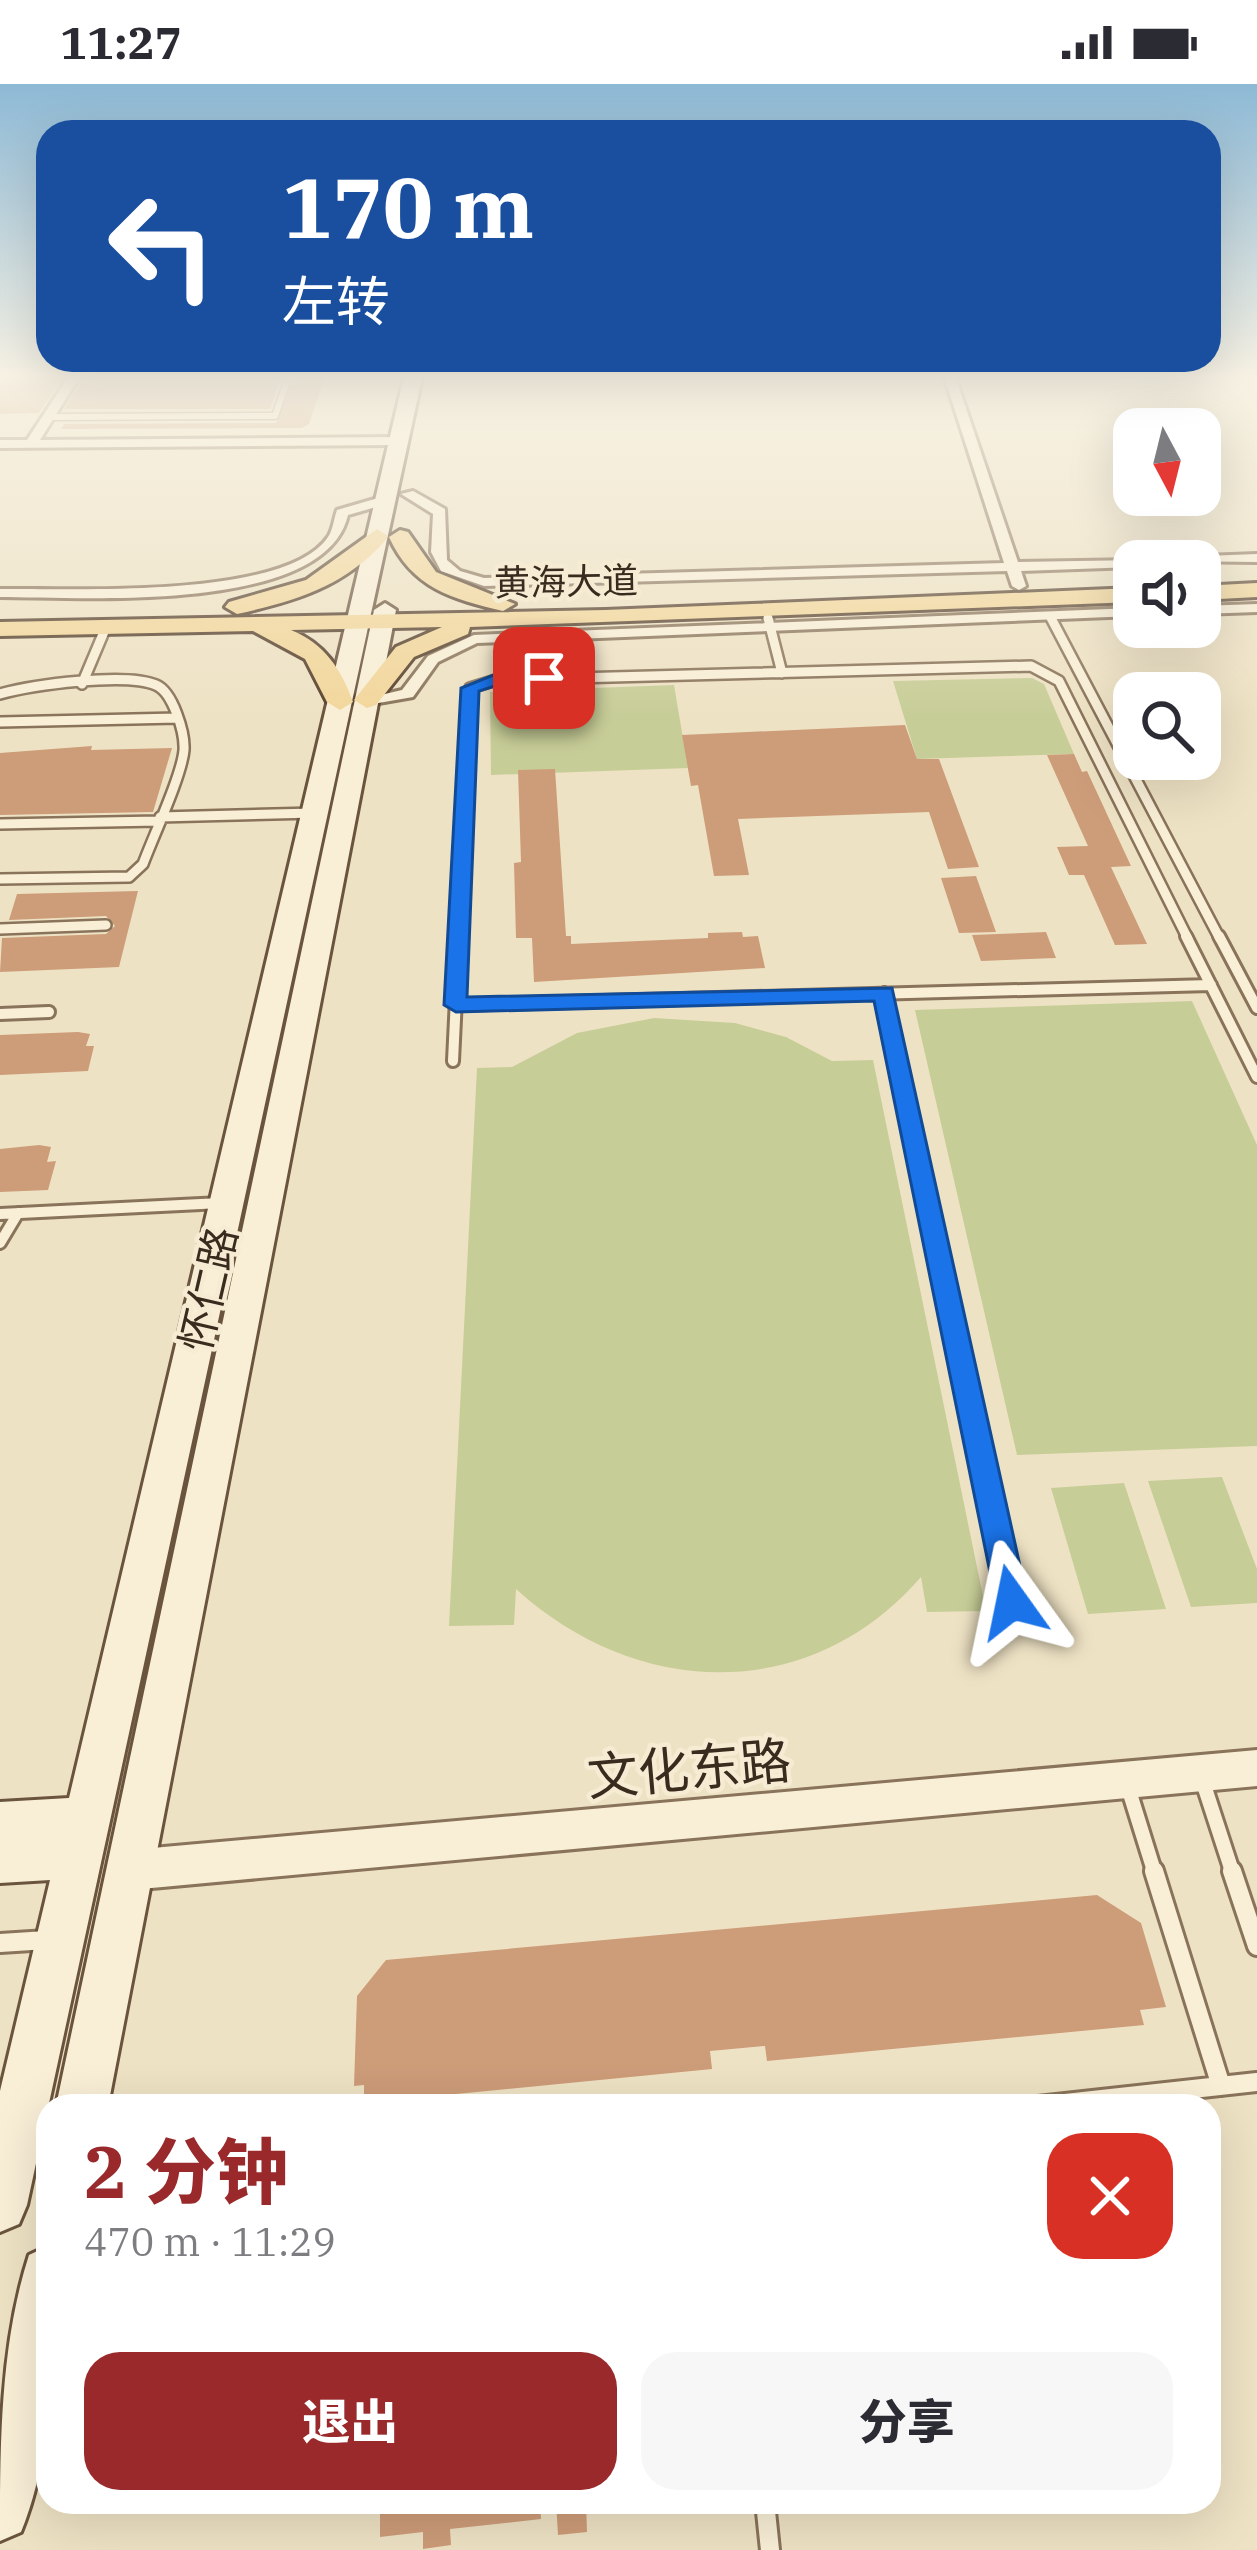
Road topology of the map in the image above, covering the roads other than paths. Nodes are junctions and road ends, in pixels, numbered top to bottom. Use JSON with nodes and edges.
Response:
{"nodes":[{"id":1,"x":397,"y":488,"type":"edge"},
{"id":2,"x":400,"y":488,"type":"edge"},
{"id":3,"x":987,"y":488,"type":"edge"},
{"id":4,"x":397,"y":497,"type":"junction"},
{"id":5,"x":388,"y":537,"type":"junction"},
{"id":6,"x":1257,"y":558,"type":"edge"},
{"id":7,"x":1221,"y":559,"type":"edge"},
{"id":8,"x":1113,"y":565,"type":"edge"},
{"id":9,"x":1257,"y":575,"type":"edge"},
{"id":10,"x":1016,"y":577,"type":"junction"},
{"id":11,"x":1221,"y":577,"type":"edge"},
{"id":12,"x":1113,"y":579,"type":"edge"},
{"id":13,"x":1257,"y":590,"type":"edge"},
{"id":14,"x":1221,"y":591,"type":"edge"},
{"id":15,"x":0,"y":593,"type":"edge"},
{"id":16,"x":1113,"y":597,"type":"edge"},
{"id":17,"x":1257,"y":608,"type":"edge"},
{"id":18,"x":1221,"y":609,"type":"edge"},
{"id":19,"x":501,"y":611,"type":"junction"},
{"id":20,"x":1113,"y":613,"type":"edge"},
{"id":21,"x":0,"y":614,"type":"edge"},
{"id":22,"x":372,"y":614,"type":"junction"},
{"id":23,"x":1050,"y":616,"type":"junction"},
{"id":24,"x":234,"y":617,"type":"junction"},
{"id":25,"x":768,"y":619,"type":"junction"},
{"id":26,"x":106,"y":627,"type":"junction"},
{"id":27,"x":0,"y":629,"type":"edge"},
{"id":28,"x":782,"y":673,"type":"junction"},
{"id":29,"x":82,"y":684,"type":"junction"},
{"id":30,"x":0,"y":694,"type":"edge"},
{"id":31,"x":353,"y":701,"type":"junction"},
{"id":32,"x":177,"y":718,"type":"junction"},
{"id":33,"x":0,"y":722,"type":"edge"},
{"id":34,"x":315,"y":813,"type":"junction"},
{"id":35,"x":159,"y":819,"type":"junction"},
{"id":36,"x":0,"y":824,"type":"edge"},
{"id":37,"x":0,"y":879,"type":"edge"},
{"id":38,"x":106,"y":926,"type":"dead end"},
{"id":39,"x":0,"y":929,"type":"edge"},
{"id":40,"x":1211,"y":985,"type":"junction"},
{"id":41,"x":884,"y":993,"type":"junction"},
{"id":42,"x":456,"y":1005,"type":"junction"},
{"id":43,"x":1257,"y":1008,"type":"edge"},
{"id":44,"x":49,"y":1012,"type":"dead end"},
{"id":45,"x":0,"y":1014,"type":"edge"},
{"id":46,"x":453,"y":1061,"type":"dead end"},
{"id":47,"x":1257,"y":1077,"type":"edge"},
{"id":48,"x":227,"y":1203,"type":"junction"},
{"id":49,"x":18,"y":1213,"type":"junction"},
{"id":50,"x":0,"y":1214,"type":"edge"},
{"id":51,"x":0,"y":1243,"type":"edge"},
{"id":52,"x":1012,"y":1602,"type":"dead end"},
{"id":53,"x":1257,"y":1768,"type":"edge"},
{"id":54,"x":1200,"y":1773,"type":"junction"},
{"id":55,"x":1126,"y":1780,"type":"junction"},
{"id":56,"x":0,"y":1825,"type":"edge"},
{"id":57,"x":84,"y":1837,"type":"junction"},
{"id":58,"x":0,"y":1860,"type":"edge"},
{"id":59,"x":130,"y":1870,"type":"junction"},
{"id":60,"x":60,"y":1939,"type":"junction"},
{"id":61,"x":0,"y":1942,"type":"edge"},
{"id":62,"x":1257,"y":1946,"type":"edge"},
{"id":63,"x":1257,"y":2082,"type":"edge"},
{"id":64,"x":1221,"y":2086,"type":"junction"},
{"id":65,"x":84,"y":2094,"type":"edge"},
{"id":66,"x":1148,"y":2094,"type":"edge"},
{"id":67,"x":0,"y":2205,"type":"edge"},
{"id":68,"x":36,"y":2333,"type":"edge"},
{"id":69,"x":0,"y":2510,"type":"edge"},
{"id":70,"x":767,"y":2514,"type":"edge"},
{"id":71,"x":770,"y":2550,"type":"edge"}],
"edges":[{"from":1,"to":4,"type":"main road","name":"怀仁路"},
{"from":2,"to":4,"type":"main road","name":"怀仁路"},
{"from":3,"to":10,"type":"street"},
{"from":4,"to":5,"type":"main road","name":"怀仁路"},
{"from":4,"to":10,"type":"street"},
{"from":4,"to":15,"type":"street"},
{"from":5,"to":19,"type":"main road"},
{"from":5,"to":22,"type":"main road","name":"怀仁路"},
{"from":5,"to":24,"type":"main road"},
{"from":6,"to":7,"type":"street"},
{"from":8,"to":10,"type":"street"},
{"from":9,"to":11,"type":"main road"},
{"from":10,"to":12,"type":"main road","name":"黄海大道"},
{"from":10,"to":19,"type":"main road","name":"黄海大道"},
{"from":13,"to":14,"type":"main road"},
{"from":16,"to":25,"type":"main road","name":"黄海大道"},
{"from":17,"to":18,"type":"street"},
{"from":19,"to":22,"type":"main road","name":"黄海大道"},
{"from":19,"to":25,"type":"main road","name":"黄海大道"},
{"from":19,"to":31,"type":"main road"},
{"from":20,"to":23,"type":"street"},
{"from":21,"to":24,"type":"main road","name":"黄海大道"},
{"from":22,"to":24,"type":"main road","name":"黄海大道"},
{"from":22,"to":31,"type":"main road","name":"怀仁路"},
{"from":23,"to":25,"type":"street"},
{"from":23,"to":43,"type":"lane"},
{"from":24,"to":26,"type":"main road","name":"黄海大道"},
{"from":24,"to":31,"type":"main road"},
{"from":25,"to":28,"type":"lane"},
{"from":25,"to":31,"type":"street"},
{"from":26,"to":27,"type":"main road","name":"黄海大道"},
{"from":26,"to":29,"type":"lane"},
{"from":28,"to":40,"type":"lane"},
{"from":28,"to":42,"type":"lane"},
{"from":29,"to":30,"type":"lane"},
{"from":29,"to":32,"type":"lane"},
{"from":31,"to":34,"type":"main road","name":"怀仁路"},
{"from":31,"to":59,"type":"main road","name":"怀仁路"},
{"from":32,"to":33,"type":"lane"},
{"from":32,"to":35,"type":"lane"},
{"from":34,"to":35,"type":"lane"},
{"from":34,"to":48,"type":"main road","name":"怀仁路"},
{"from":35,"to":36,"type":"lane"},
{"from":35,"to":37,"type":"lane"},
{"from":38,"to":39,"type":"lane"},
{"from":40,"to":41,"type":"lane"},
{"from":40,"to":47,"type":"lane"},
{"from":41,"to":42,"type":"lane"},
{"from":41,"to":52,"type":"lane"},
{"from":42,"to":46,"type":"lane"},
{"from":44,"to":45,"type":"lane"},
{"from":48,"to":49,"type":"lane"},
{"from":48,"to":57,"type":"main road","name":"怀仁路"},
{"from":49,"to":50,"type":"lane"},
{"from":49,"to":51,"type":"lane"},
{"from":53,"to":54,"type":"street","name":"文化东路"},
{"from":54,"to":55,"type":"street","name":"文化东路"},
{"from":54,"to":62,"type":"lane"},
{"from":55,"to":59,"type":"street","name":"文化东路"},
{"from":55,"to":64,"type":"lane"},
{"from":56,"to":57,"type":"main road"},
{"from":57,"to":58,"type":"main road"},
{"from":57,"to":60,"type":"main road","name":"怀仁路"},
{"from":59,"to":65,"type":"main road","name":"怀仁路"},
{"from":60,"to":61,"type":"lane"},
{"from":60,"to":67,"type":"main road","name":"怀仁路"},
{"from":63,"to":64,"type":"lane"},
{"from":64,"to":66,"type":"lane"},
{"from":68,"to":69,"type":"main road"},
{"from":70,"to":71,"type":"lane"}]}
